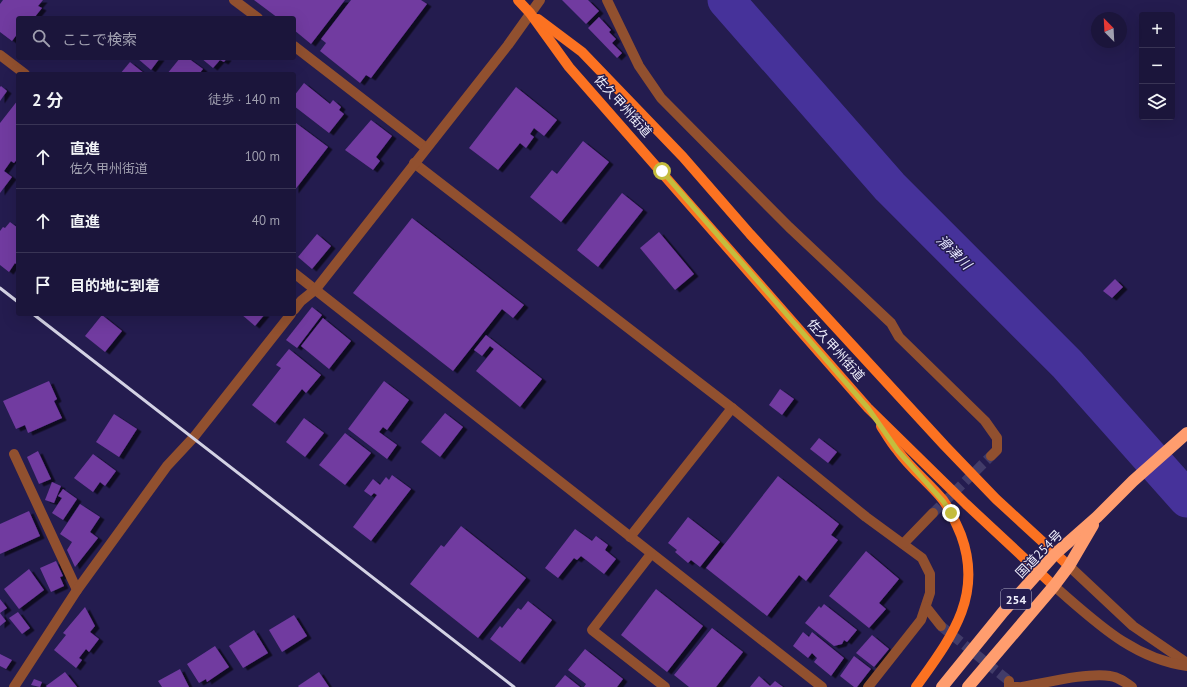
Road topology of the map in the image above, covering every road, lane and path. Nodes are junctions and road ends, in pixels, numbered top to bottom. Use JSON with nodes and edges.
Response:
{"nodes":[{"id":1,"x":234,"y":0,"type":"edge"},
{"id":2,"x":518,"y":0,"type":"edge"},
{"id":3,"x":540,"y":0,"type":"edge"},
{"id":4,"x":607,"y":0,"type":"edge"},
{"id":5,"x":530,"y":13,"type":"junction"},
{"id":6,"x":255,"y":16,"type":"edge"},
{"id":7,"x":296,"y":48,"type":"edge"},
{"id":8,"x":0,"y":55,"type":"edge"},
{"id":9,"x":22,"y":72,"type":"edge"},
{"id":10,"x":426,"y":148,"type":"junction"},
{"id":11,"x":414,"y":163,"type":"junction"},
{"id":12,"x":296,"y":275,"type":"edge"},
{"id":13,"x":316,"y":290,"type":"junction"},
{"id":14,"x":296,"y":307,"type":"edge"},
{"id":15,"x":289,"y":316,"type":"edge"},
{"id":16,"x":732,"y":408,"type":"junction"},
{"id":17,"x":868,"y":408,"type":"junction"},
{"id":18,"x":1187,"y":433,"type":"edge"},
{"id":19,"x":14,"y":454,"type":"dead end"},
{"id":20,"x":991,"y":456,"type":"tunnel mouth"},
{"id":21,"x":933,"y":513,"type":"tunnel mouth"},
{"id":22,"x":1097,"y":517,"type":"junction"},
{"id":23,"x":630,"y":537,"type":"junction"},
{"id":24,"x":904,"y":543,"type":"junction"},
{"id":25,"x":651,"y":554,"type":"junction"},
{"id":26,"x":1055,"y":554,"type":"junction"},
{"id":27,"x":1069,"y":566,"type":"junction"},
{"id":28,"x":1039,"y":573,"type":"junction"},
{"id":29,"x":1054,"y":586,"type":"junction"},
{"id":30,"x":77,"y":590,"type":"junction"},
{"id":31,"x":926,"y":607,"type":"junction"},
{"id":32,"x":941,"y":626,"type":"tunnel mouth"},
{"id":33,"x":1187,"y":663,"type":"edge"},
{"id":34,"x":1187,"y":666,"type":"edge"},
{"id":35,"x":1009,"y":685,"type":"tunnel mouth"},
{"id":36,"x":14,"y":687,"type":"edge"},
{"id":37,"x":665,"y":687,"type":"edge"},
{"id":38,"x":822,"y":687,"type":"edge"},
{"id":39,"x":868,"y":687,"type":"edge"},
{"id":40,"x":916,"y":687,"type":"edge"},
{"id":41,"x":942,"y":687,"type":"edge"},
{"id":42,"x":968,"y":687,"type":"edge"},
{"id":43,"x":1018,"y":687,"type":"edge"},
{"id":44,"x":1022,"y":687,"type":"edge"},
{"id":45,"x":1132,"y":687,"type":"edge"}],
"edges":[{"from":1,"to":6,"type":"street"},
{"from":2,"to":5,"type":"main road","name":"佐久甲州街道"},
{"from":3,"to":5,"type":"street"},
{"from":4,"to":20,"type":"street"},
{"from":5,"to":10,"type":"street"},
{"from":5,"to":17,"type":"main road","name":"佐久甲州街道"},
{"from":5,"to":26,"type":"main road","name":"佐久甲州街道"},
{"from":7,"to":10,"type":"street"},
{"from":8,"to":9,"type":"street"},
{"from":10,"to":11,"type":"street"},
{"from":11,"to":13,"type":"street"},
{"from":11,"to":16,"type":"street"},
{"from":12,"to":13,"type":"street"},
{"from":13,"to":14,"type":"street"},
{"from":13,"to":23,"type":"street"},
{"from":15,"to":30,"type":"street"},
{"from":16,"to":23,"type":"street"},
{"from":16,"to":24,"type":"street"},
{"from":17,"to":28,"type":"main road","name":"佐久甲州街道"},
{"from":17,"to":40,"type":"main road"},
{"from":18,"to":22,"type":"highway","name":"国道254号","number":"254"},
{"from":19,"to":30,"type":"street"},
{"from":21,"to":24,"type":"street"},
{"from":22,"to":26,"type":"highway","name":"国道254号","number":"254"},
{"from":22,"to":27,"type":"highway","name":"国道254号","number":"254"},
{"from":23,"to":25,"type":"street"},
{"from":24,"to":31,"type":"street"},
{"from":25,"to":37,"type":"street"},
{"from":25,"to":38,"type":"street"},
{"from":26,"to":27,"type":"main road","name":"佐久甲州街道"},
{"from":26,"to":28,"type":"highway","name":"国道254号","number":"254"},
{"from":27,"to":29,"type":"highway","name":"国道254号","number":"254"},
{"from":27,"to":33,"type":"street"},
{"from":28,"to":29,"type":"main road","name":"佐久甲州街道"},
{"from":28,"to":41,"type":"highway","name":"国道254号","number":"254"},
{"from":29,"to":34,"type":"street"},
{"from":29,"to":42,"type":"highway","number":"254"},
{"from":30,"to":36,"type":"street"},
{"from":31,"to":32,"type":"street"},
{"from":31,"to":39,"type":"street"},
{"from":35,"to":43,"type":"street"},
{"from":44,"to":45,"type":"street"}]}
